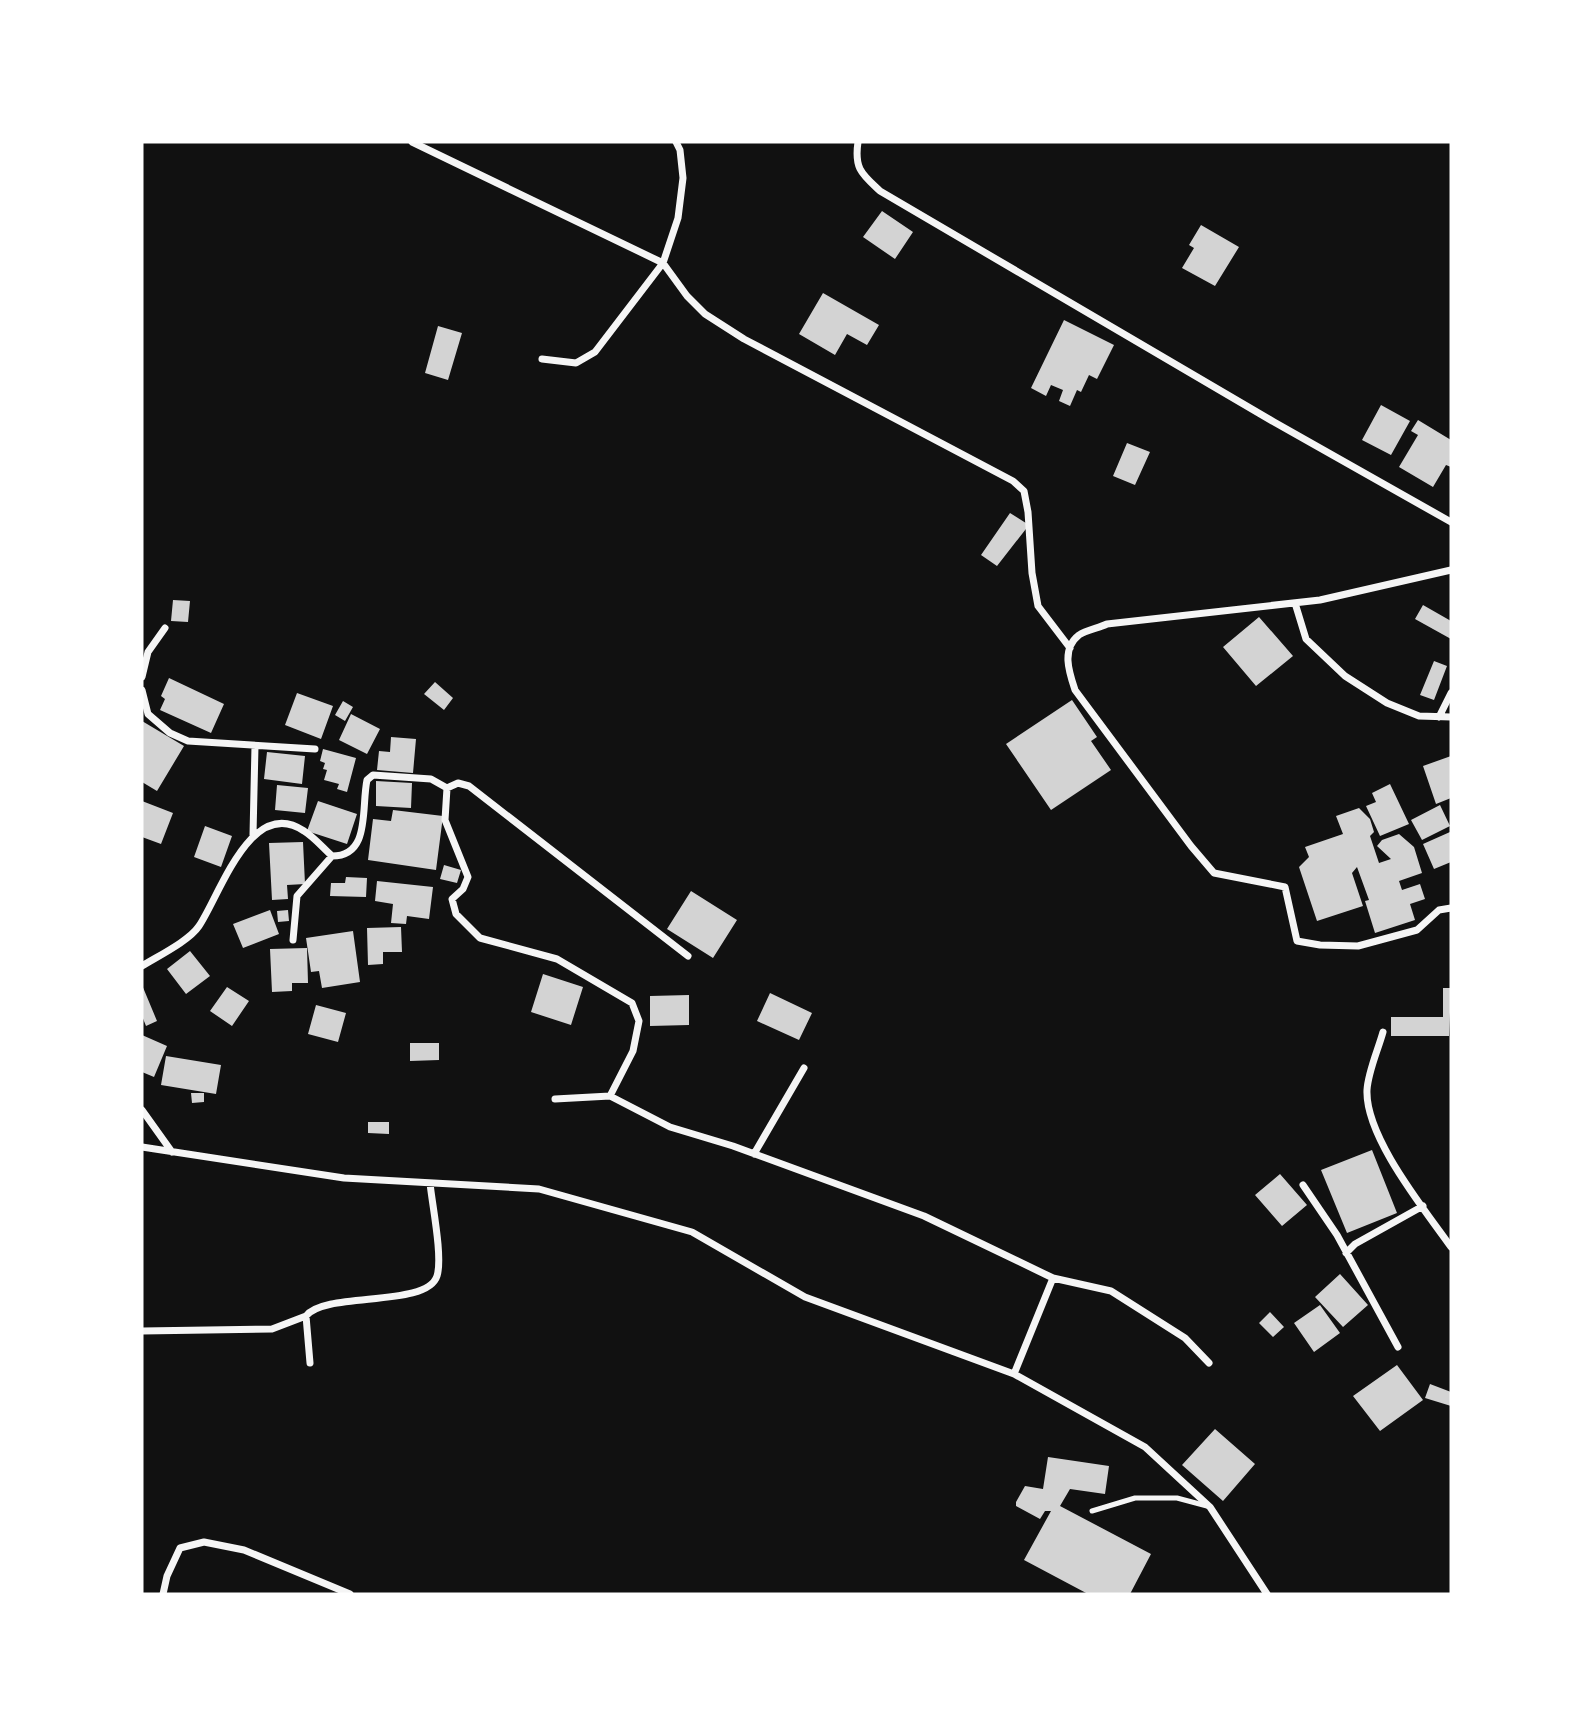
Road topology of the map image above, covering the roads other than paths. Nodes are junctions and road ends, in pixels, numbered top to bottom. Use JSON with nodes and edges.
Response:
{"nodes":[{"id":1,"x":412,"y":142,"type":"edge"},
{"id":2,"x":676,"y":142,"type":"edge"},
{"id":3,"x":858,"y":142,"type":"edge"},
{"id":4,"x":663,"y":263,"type":"junction"},
{"id":5,"x":542,"y":359,"type":"dead end"},
{"id":6,"x":1451,"y":522,"type":"edge"},
{"id":7,"x":1451,"y":570,"type":"edge"},
{"id":8,"x":1295,"y":603,"type":"junction"},
{"id":9,"x":165,"y":628,"type":"dead end"},
{"id":10,"x":1069,"y":648,"type":"junction"},
{"id":11,"x":142,"y":677,"type":"edge"},
{"id":12,"x":142,"y":690,"type":"edge"},
{"id":13,"x":1451,"y":693,"type":"edge"},
{"id":14,"x":1439,"y":717,"type":"junction"},
{"id":15,"x":1451,"y":717,"type":"edge"},
{"id":16,"x":255,"y":746,"type":"junction"},
{"id":17,"x":315,"y":749,"type":"dead end"},
{"id":18,"x":447,"y":788,"type":"junction"},
{"id":19,"x":253,"y":835,"type":"junction"},
{"id":20,"x":332,"y":856,"type":"junction"},
{"id":21,"x":1451,"y":908,"type":"edge"},
{"id":22,"x":292,"y":940,"type":"dead end"},
{"id":23,"x":688,"y":956,"type":"dead end"},
{"id":24,"x":142,"y":966,"type":"edge"},
{"id":25,"x":1382,"y":1032,"type":"dead end"},
{"id":26,"x":804,"y":1068,"type":"dead end"},
{"id":27,"x":610,"y":1096,"type":"junction"},
{"id":28,"x":555,"y":1100,"type":"dead end"},
{"id":29,"x":142,"y":1110,"type":"edge"},
{"id":30,"x":142,"y":1147,"type":"edge"},
{"id":31,"x":172,"y":1152,"type":"junction"},
{"id":32,"x":754,"y":1154,"type":"junction"},
{"id":33,"x":430,"y":1183,"type":"junction"},
{"id":34,"x":1303,"y":1185,"type":"dead end"},
{"id":35,"x":1423,"y":1206,"type":"junction"},
{"id":36,"x":1451,"y":1247,"type":"edge"},
{"id":37,"x":1346,"y":1253,"type":"junction"},
{"id":38,"x":1053,"y":1278,"type":"junction"},
{"id":39,"x":306,"y":1316,"type":"junction"},
{"id":40,"x":142,"y":1331,"type":"edge"},
{"id":41,"x":1398,"y":1347,"type":"dead end"},
{"id":42,"x":310,"y":1363,"type":"dead end"},
{"id":43,"x":1209,"y":1363,"type":"dead end"},
{"id":44,"x":1014,"y":1374,"type":"junction"},
{"id":45,"x":1210,"y":1507,"type":"junction"},
{"id":46,"x":1091,"y":1511,"type":"dead end"},
{"id":47,"x":163,"y":1594,"type":"edge"},
{"id":48,"x":350,"y":1594,"type":"edge"},
{"id":49,"x":1267,"y":1594,"type":"edge"}],
"edges":[{"from":1,"to":4,"type":"street"},
{"from":2,"to":4,"type":"street"},
{"from":3,"to":6,"type":"street"},
{"from":4,"to":5,"type":"street"},
{"from":4,"to":10,"type":"street"},
{"from":7,"to":8,"type":"street"},
{"from":8,"to":10,"type":"street"},
{"from":8,"to":14,"type":"street"},
{"from":9,"to":11,"type":"street"},
{"from":10,"to":21,"type":"street"},
{"from":12,"to":16,"type":"street"},
{"from":13,"to":14,"type":"street"},
{"from":14,"to":15,"type":"street"},
{"from":16,"to":17,"type":"street"},
{"from":16,"to":19,"type":"street"},
{"from":18,"to":20,"type":"street"},
{"from":18,"to":23,"type":"street"},
{"from":18,"to":27,"type":"street"},
{"from":19,"to":20,"type":"street"},
{"from":19,"to":24,"type":"street"},
{"from":20,"to":22,"type":"street"},
{"from":25,"to":35,"type":"street"},
{"from":26,"to":32,"type":"street"},
{"from":27,"to":28,"type":"street"},
{"from":27,"to":32,"type":"street"},
{"from":29,"to":31,"type":"street"},
{"from":30,"to":31,"type":"street"},
{"from":31,"to":33,"type":"street"},
{"from":32,"to":38,"type":"street"},
{"from":33,"to":39,"type":"street"},
{"from":33,"to":44,"type":"street"},
{"from":34,"to":37,"type":"street"},
{"from":35,"to":36,"type":"street"},
{"from":35,"to":37,"type":"street"},
{"from":37,"to":41,"type":"street"},
{"from":38,"to":43,"type":"street"},
{"from":38,"to":44,"type":"street"},
{"from":39,"to":40,"type":"street"},
{"from":39,"to":42,"type":"street"},
{"from":44,"to":45,"type":"street"},
{"from":45,"to":46,"type":"lane"},
{"from":45,"to":49,"type":"street"},
{"from":47,"to":48,"type":"street"}]}
